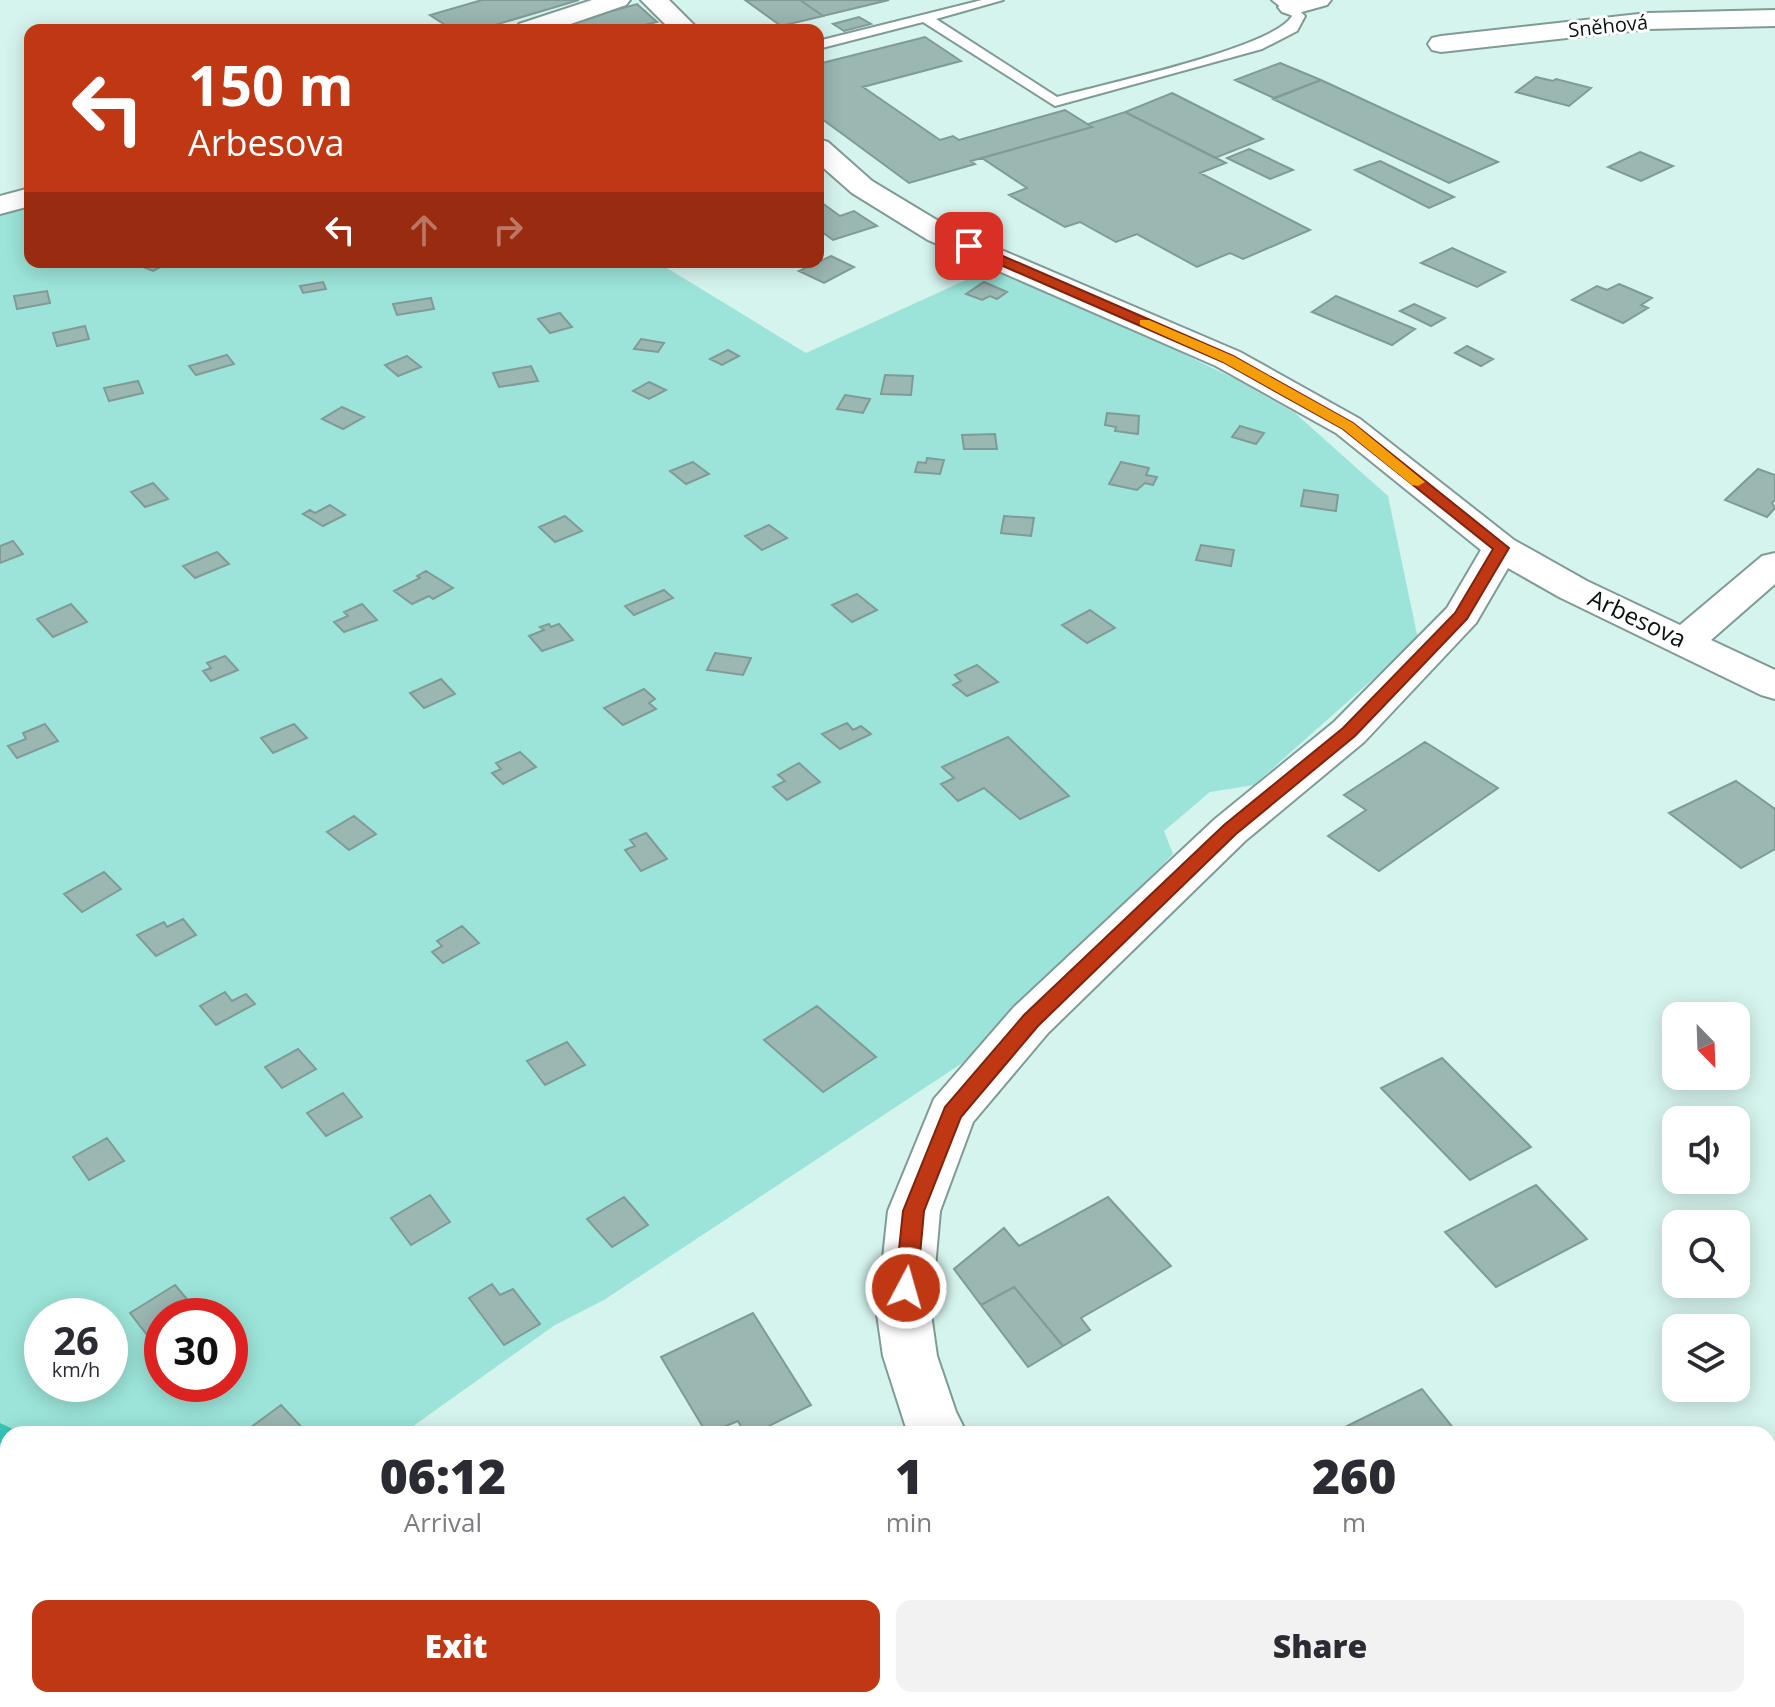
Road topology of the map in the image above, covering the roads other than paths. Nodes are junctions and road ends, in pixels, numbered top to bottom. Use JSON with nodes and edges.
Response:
{"nodes":[{"id":1,"x":617,"y":0,"type":"edge"},
{"id":2,"x":654,"y":0,"type":"edge"},
{"id":3,"x":997,"y":0,"type":"edge"},
{"id":4,"x":1318,"y":0,"type":"edge"},
{"id":5,"x":1284,"y":3,"type":"edge"},
{"id":6,"x":925,"y":18,"type":"junction"},
{"id":7,"x":1775,"y":18,"type":"edge"},
{"id":8,"x":546,"y":24,"type":"edge"},
{"id":9,"x":680,"y":24,"type":"edge"},
{"id":10,"x":824,"y":43,"type":"edge"},
{"id":11,"x":1441,"y":44,"type":"dead end"},
{"id":12,"x":824,"y":153,"type":"edge"},
{"id":13,"x":24,"y":199,"type":"edge"},
{"id":14,"x":0,"y":205,"type":"edge"},
{"id":15,"x":1501,"y":548,"type":"junction"},
{"id":16,"x":1775,"y":564,"type":"edge"},
{"id":17,"x":1686,"y":641,"type":"junction"},
{"id":18,"x":1775,"y":686,"type":"edge"},
{"id":19,"x":933,"y":1426,"type":"edge"}],
"edges":[{"from":1,"to":8,"type":"street"},
{"from":2,"to":9,"type":"street"},
{"from":3,"to":6,"type":"lane"},
{"from":4,"to":5,"type":"street"},
{"from":5,"to":6,"type":"lane"},
{"from":6,"to":10,"type":"lane"},
{"from":7,"to":11,"type":"street","name":"Sněhová"},
{"from":12,"to":15,"type":"street","name":"Arbesova"},
{"from":13,"to":14,"type":"street"},
{"from":15,"to":17,"type":"street","name":"Arbesova"},
{"from":15,"to":19,"type":"street"},
{"from":16,"to":17,"type":"street"},
{"from":17,"to":18,"type":"street","name":"Arbesova"}]}
